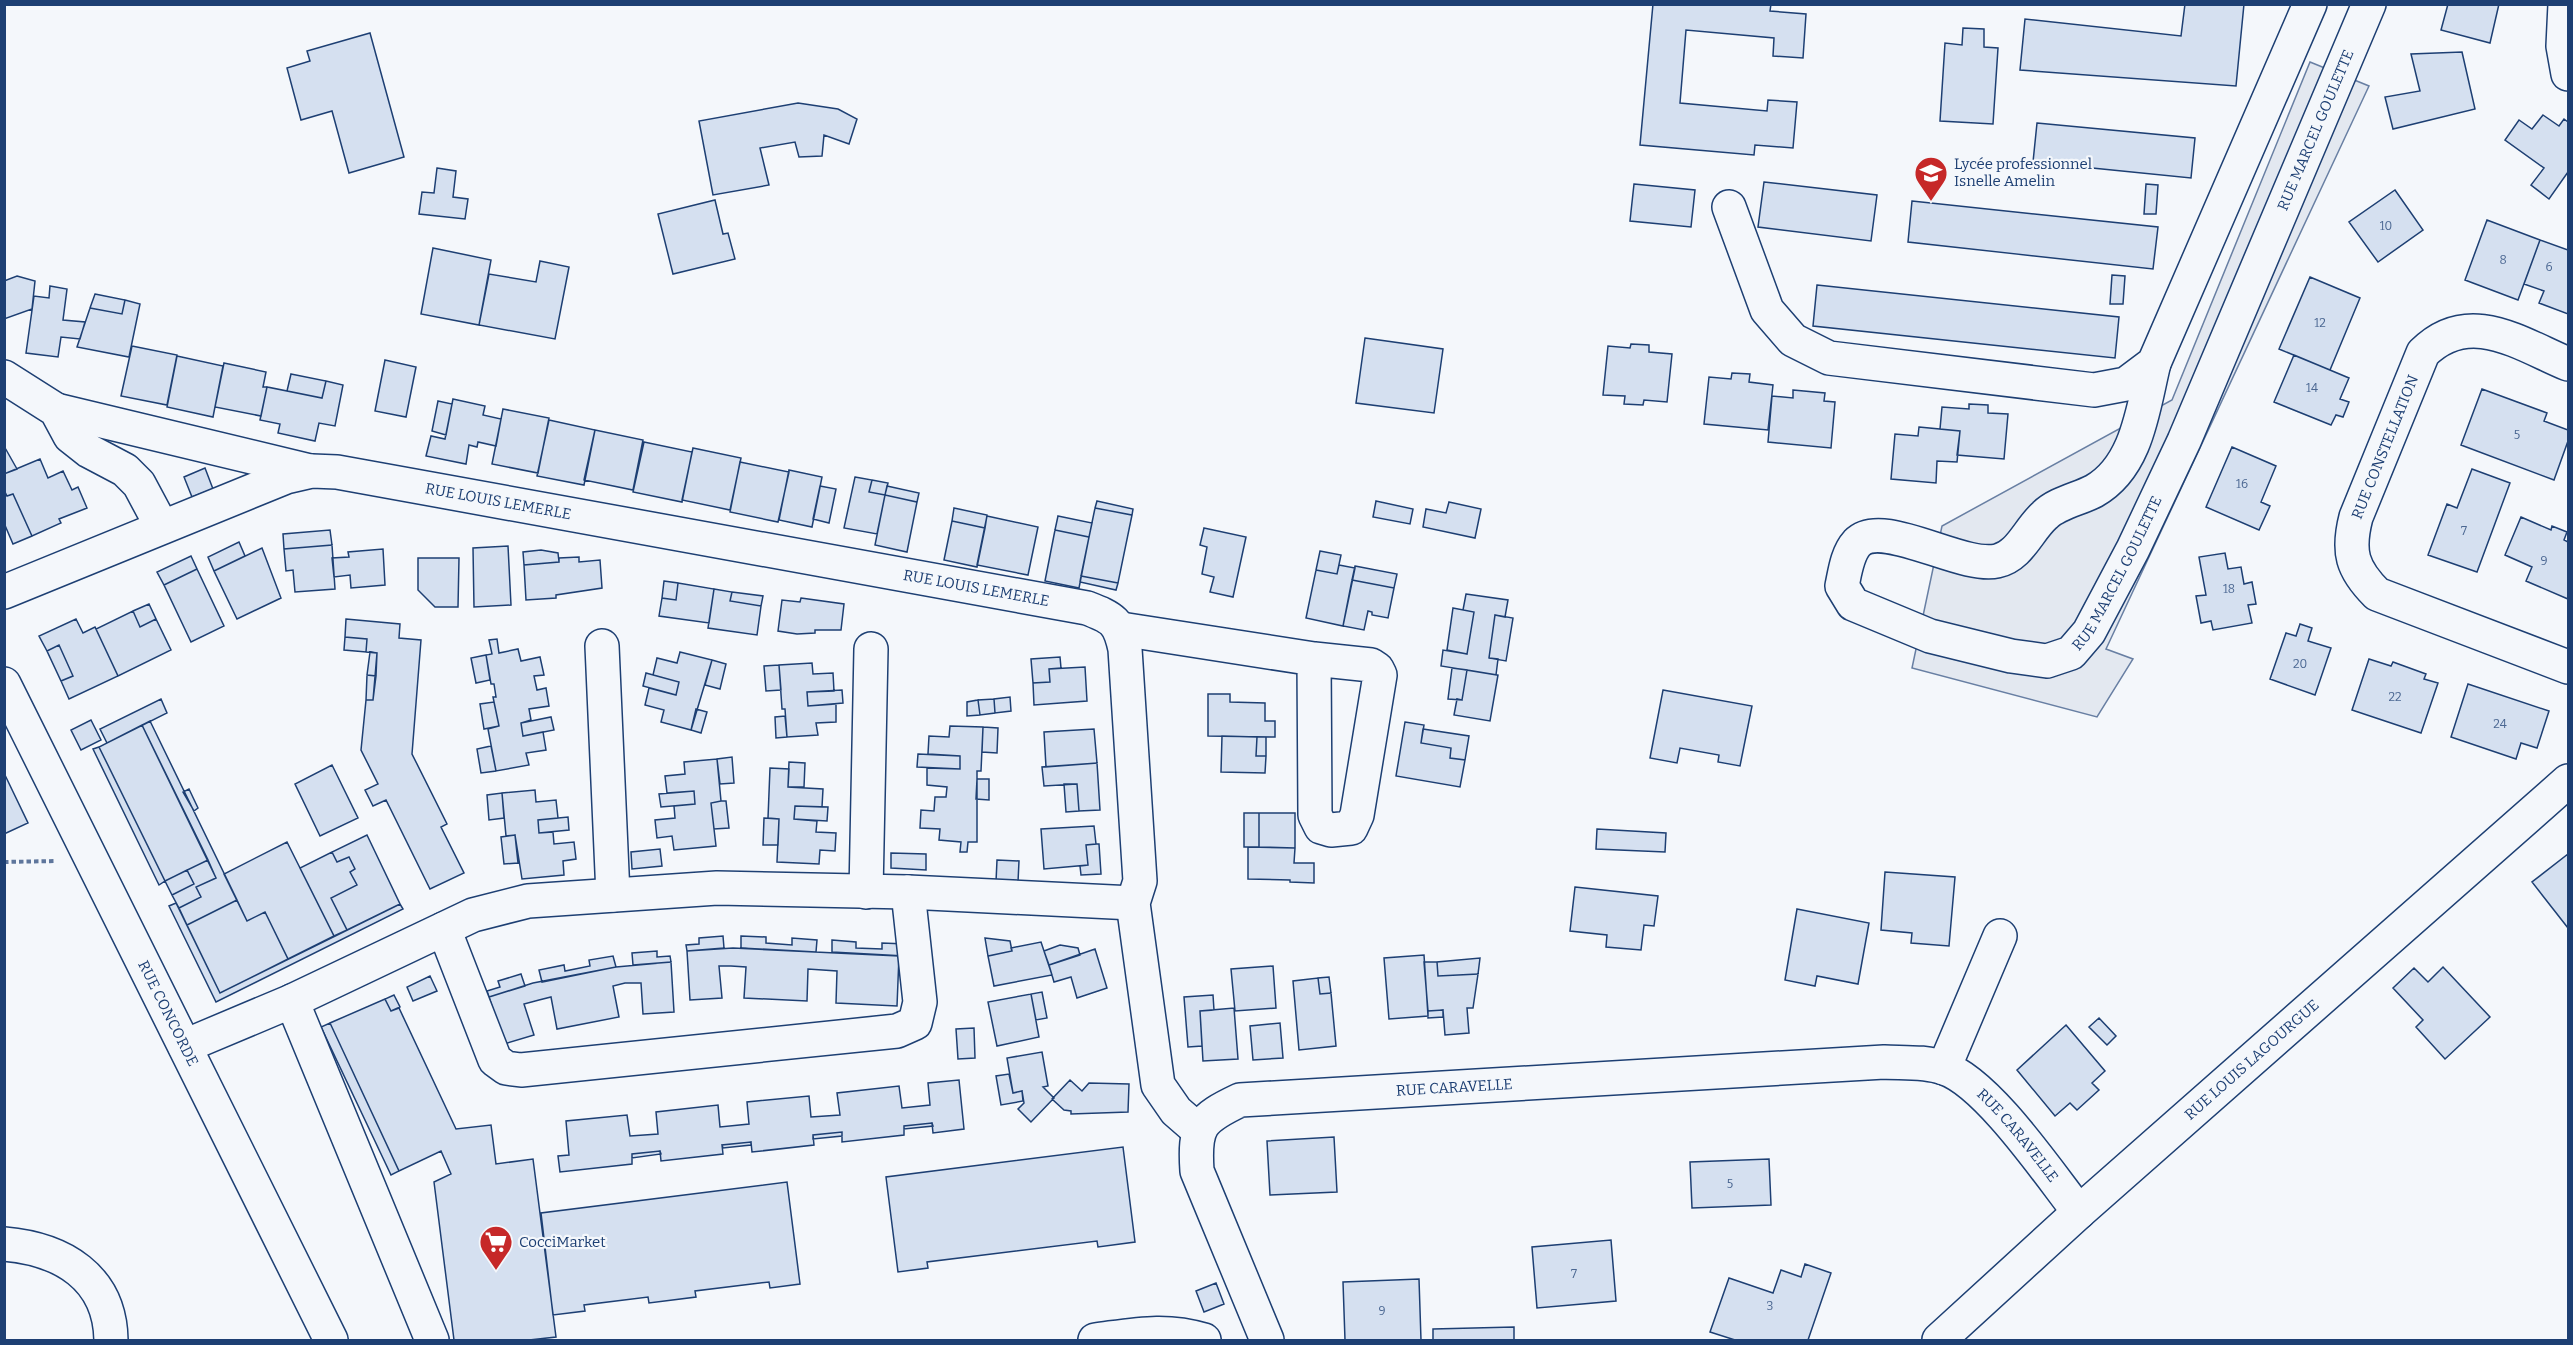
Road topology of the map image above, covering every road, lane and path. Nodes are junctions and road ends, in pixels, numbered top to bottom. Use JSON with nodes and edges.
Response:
{"nodes":[{"id":1,"x":2310,"y":4,"type":"edge"},
{"id":2,"x":2369,"y":4,"type":"edge"},
{"id":3,"x":2565,"y":4,"type":"edge"},
{"id":4,"x":2568,"y":74,"type":"edge"},
{"id":5,"x":1730,"y":207,"type":"dead end"},
{"id":6,"x":2154,"y":363,"type":"junction"},
{"id":7,"x":2568,"y":364,"type":"edge"},
{"id":8,"x":4,"y":377,"type":"edge"},
{"id":9,"x":56,"y":410,"type":"junction"},
{"id":10,"x":312,"y":471,"type":"junction"},
{"id":11,"x":162,"y":527,"type":"junction"},
{"id":12,"x":4,"y":592,"type":"edge"},
{"id":13,"x":1121,"y":629,"type":"junction"},
{"id":14,"x":602,"y":646,"type":"dead end"},
{"id":15,"x":871,"y":649,"type":"dead end"},
{"id":16,"x":1314,"y":659,"type":"junction"},
{"id":17,"x":2568,"y":667,"type":"edge"},
{"id":18,"x":4,"y":684,"type":"edge"},
{"id":19,"x":2568,"y":781,"type":"edge"},
{"id":20,"x":92,"y":860,"type":"junction"},
{"id":21,"x":4,"y":862,"type":"edge"},
{"id":22,"x":866,"y":892,"type":"junction"},
{"id":23,"x":908,"y":892,"type":"junction"},
{"id":24,"x":613,"y":895,"type":"junction"},
{"id":25,"x":1133,"y":903,"type":"junction"},
{"id":26,"x":444,"y":928,"type":"junction"},
{"id":27,"x":2000,"y":936,"type":"dead end"},
{"id":28,"x":292,"y":1001,"type":"junction"},
{"id":29,"x":185,"y":1046,"type":"junction"},
{"id":30,"x":1944,"y":1068,"type":"junction"},
{"id":31,"x":1198,"y":1131,"type":"junction"},
{"id":32,"x":2079,"y":1212,"type":"junction"},
{"id":33,"x":4,"y":1244,"type":"edge"},
{"id":34,"x":111,"y":1341,"type":"edge"},
{"id":35,"x":331,"y":1341,"type":"edge"},
{"id":36,"x":432,"y":1341,"type":"edge"},
{"id":37,"x":1095,"y":1341,"type":"edge"},
{"id":38,"x":1204,"y":1341,"type":"edge"},
{"id":39,"x":1267,"y":1341,"type":"edge"},
{"id":40,"x":1939,"y":1341,"type":"edge"}],
"edges":[{"from":1,"to":6,"type":"street","name":"RUE MARCEL GOULETTE"},
{"from":2,"to":6,"type":"street","name":"RUE MARCEL GOULETTE"},
{"from":3,"to":4,"type":"street"},
{"from":5,"to":6,"type":"street"},
{"from":7,"to":17,"type":"street","name":"RUE CONSTELLATION"},
{"from":8,"to":9,"type":"street","name":"RUE LOUIS LEMERLE"},
{"from":9,"to":10,"type":"street","name":"RUE LOUIS LEMERLE"},
{"from":9,"to":11,"type":"street","name":"RUE LOUIS LEMERLE"},
{"from":10,"to":11,"type":"street","name":"RUE LOUIS LEMERLE"},
{"from":10,"to":13,"type":"street","name":"RUE LOUIS LEMERLE"},
{"from":11,"to":12,"type":"street","name":"RUE LOUIS LEMERLE"},
{"from":13,"to":16,"type":"street"},
{"from":13,"to":25,"type":"street"},
{"from":14,"to":24,"type":"street"},
{"from":15,"to":22,"type":"street"},
{"from":16,"to":16,"type":"street"},
{"from":18,"to":20,"type":"street","name":"RUE CONCORDE"},
{"from":19,"to":32,"type":"street","name":"RUE LOUIS LAGOURGUE"},
{"from":20,"to":21,"type":"path"},
{"from":20,"to":29,"type":"street","name":"RUE CONCORDE"},
{"from":22,"to":23,"type":"street"},
{"from":22,"to":24,"type":"street"},
{"from":23,"to":25,"type":"street"},
{"from":23,"to":26,"type":"street"},
{"from":24,"to":26,"type":"street"},
{"from":25,"to":31,"type":"street"},
{"from":26,"to":28,"type":"street"},
{"from":27,"to":30,"type":"street"},
{"from":28,"to":29,"type":"street"},
{"from":28,"to":36,"type":"street"},
{"from":29,"to":35,"type":"street","name":"RUE CONCORDE"},
{"from":30,"to":31,"type":"street","name":"RUE CARAVELLE"},
{"from":30,"to":32,"type":"street","name":"RUE CARAVELLE"},
{"from":31,"to":39,"type":"street"},
{"from":32,"to":40,"type":"street","name":"RUE LOUIS LAGOURGUE"},
{"from":33,"to":34,"type":"street"},
{"from":37,"to":38,"type":"street"}]}
